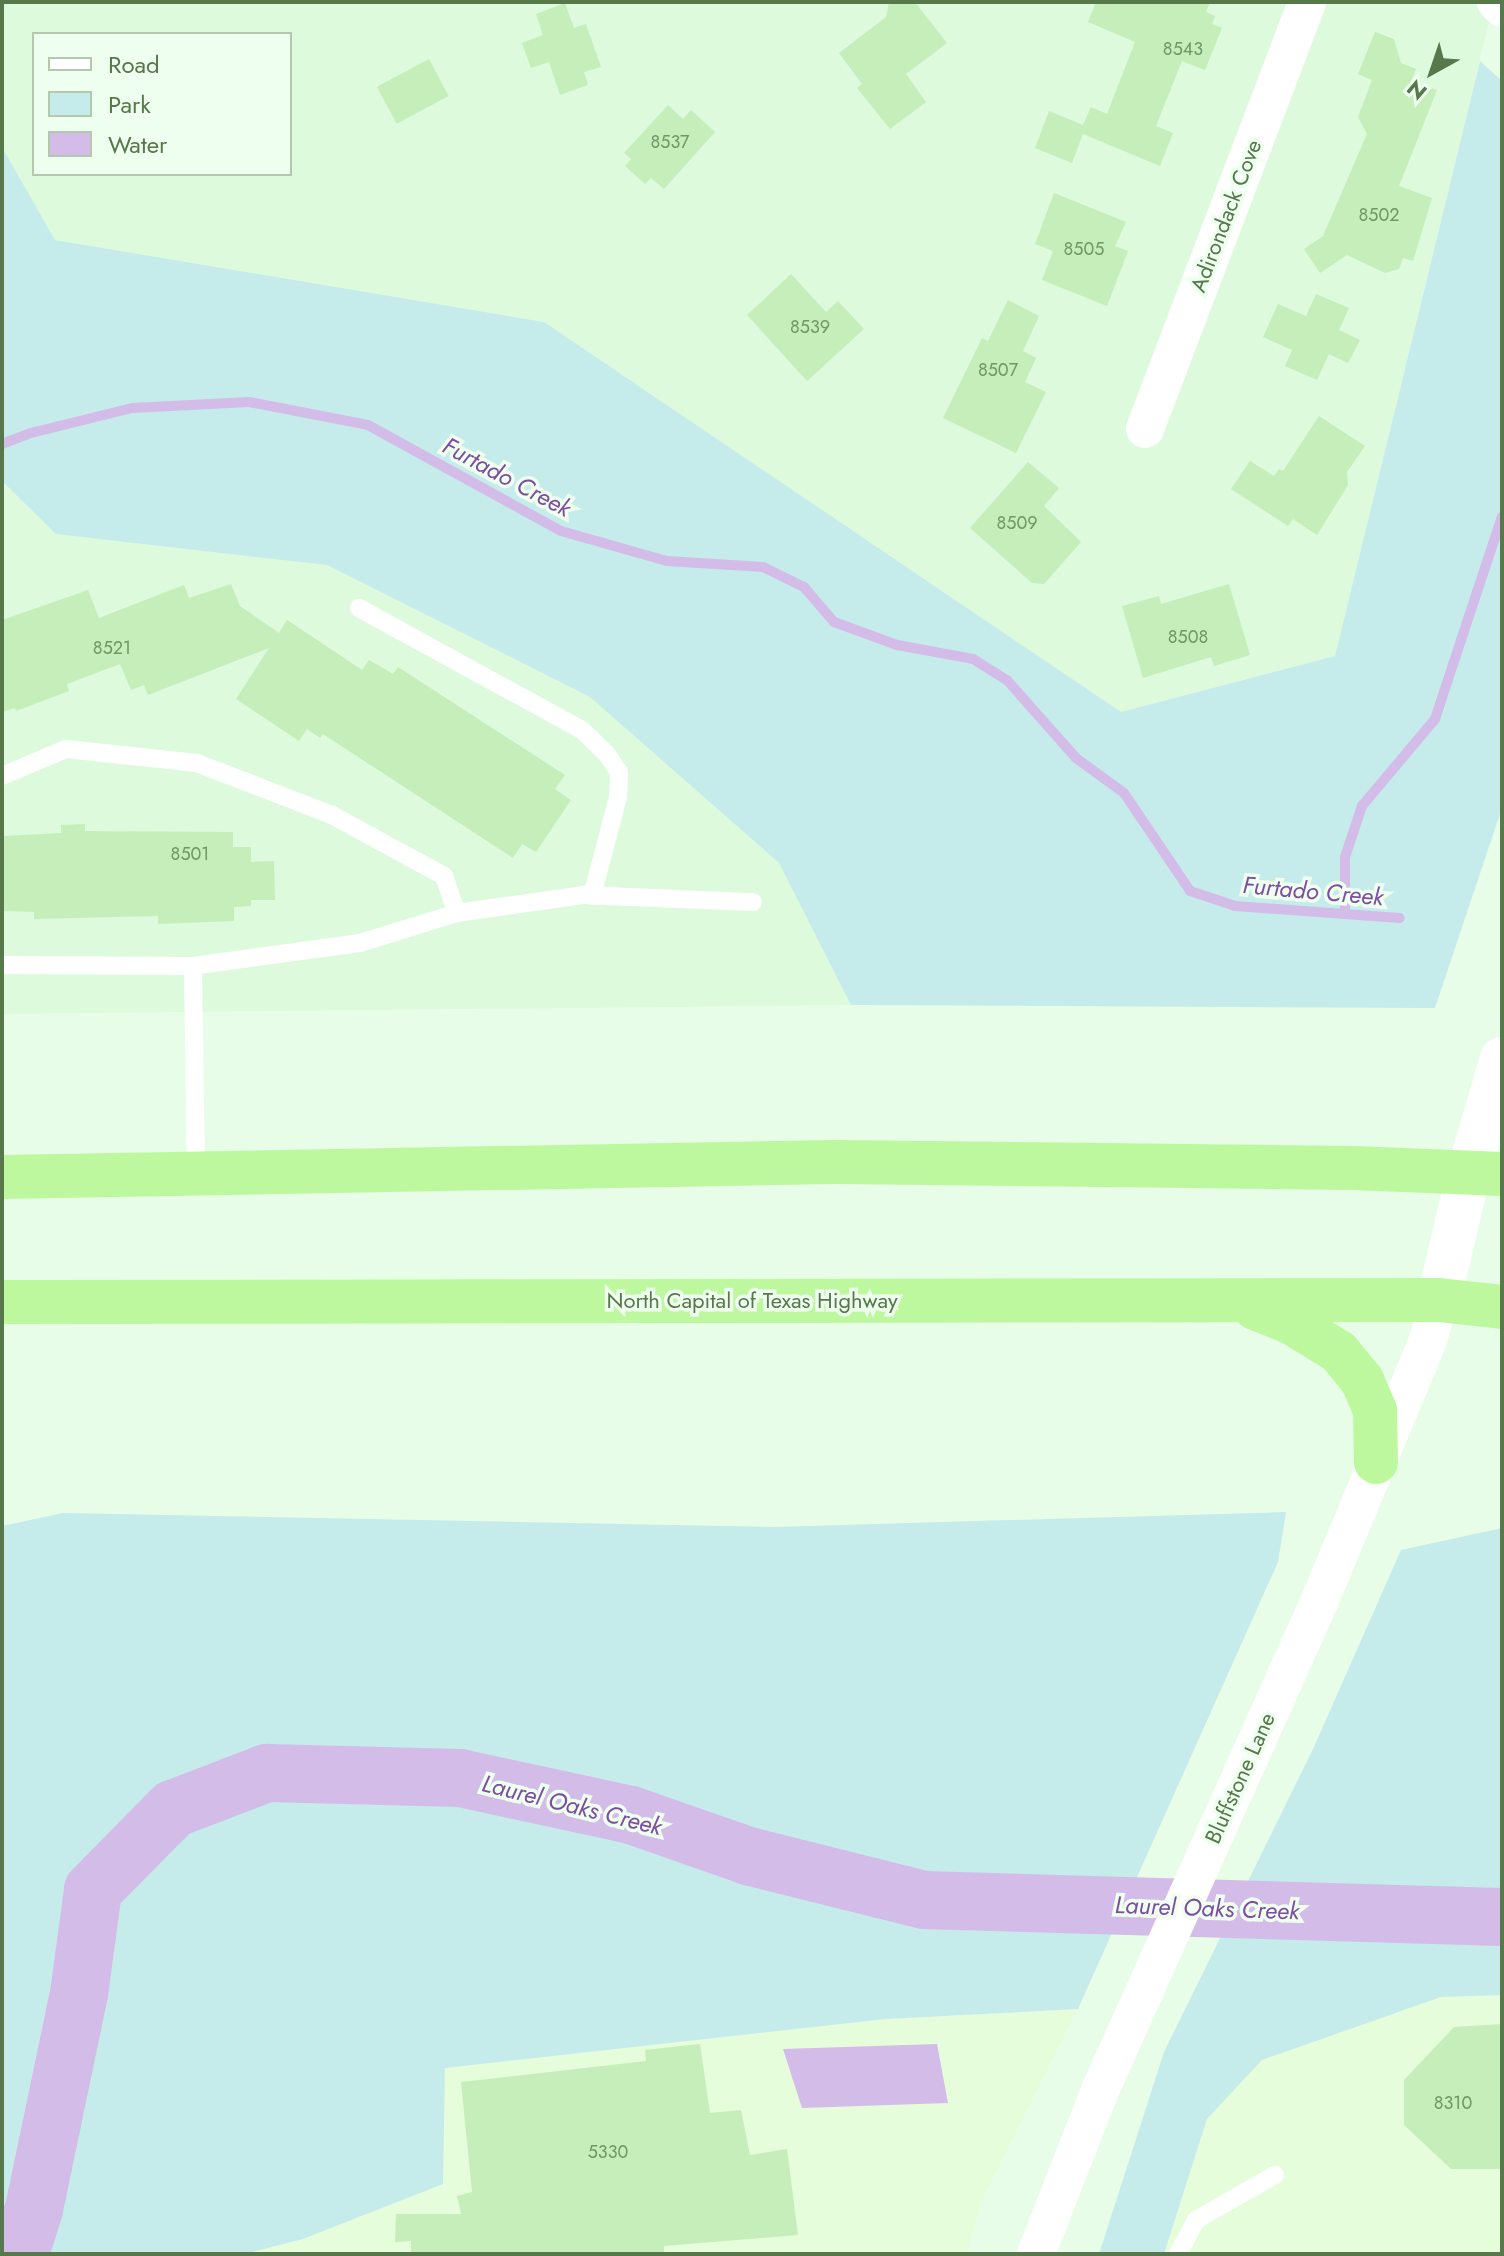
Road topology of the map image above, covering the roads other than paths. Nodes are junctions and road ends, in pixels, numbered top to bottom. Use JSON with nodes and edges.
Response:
{"nodes":[{"id":1,"x":1307,"y":2,"type":"edge"},
{"id":2,"x":1496,"y":2,"type":"edge"},
{"id":3,"x":1502,"y":8,"type":"edge"},
{"id":4,"x":1145,"y":429,"type":"dead end"},
{"id":5,"x":359,"y":608,"type":"dead end"},
{"id":6,"x":2,"y":776,"type":"edge"},
{"id":7,"x":592,"y":896,"type":"junction"},
{"id":8,"x":753,"y":902,"type":"dead end"},
{"id":9,"x":457,"y":913,"type":"junction"},
{"id":10,"x":2,"y":965,"type":"edge"},
{"id":11,"x":193,"y":966,"type":"junction"},
{"id":12,"x":1502,"y":1059,"type":"edge"},
{"id":13,"x":1486,"y":1173,"type":"edge"},
{"id":14,"x":196,"y":1175,"type":"junction"},
{"id":15,"x":2,"y":1177,"type":"edge"},
{"id":16,"x":1439,"y":1300,"type":"junction"},
{"id":17,"x":1237,"y":1301,"type":"junction"},
{"id":18,"x":2,"y":1302,"type":"edge"},
{"id":19,"x":1502,"y":1307,"type":"edge"},
{"id":20,"x":1376,"y":1462,"type":"junction"},
{"id":21,"x":1275,"y":2175,"type":"dead end"},
{"id":22,"x":1036,"y":2254,"type":"edge"},
{"id":23,"x":1178,"y":2254,"type":"edge"}],
"edges":[{"from":1,"to":4,"type":"street","name":"Adirondack Cove"},
{"from":2,"to":3,"type":"street"},
{"from":5,"to":7,"type":"lane"},
{"from":6,"to":9,"type":"lane"},
{"from":7,"to":8,"type":"lane"},
{"from":7,"to":9,"type":"lane"},
{"from":9,"to":11,"type":"lane"},
{"from":10,"to":11,"type":"lane"},
{"from":11,"to":14,"type":"lane"},
{"from":12,"to":13,"type":"main road"},
{"from":13,"to":14,"type":"highway"},
{"from":13,"to":16,"type":"main road"},
{"from":14,"to":15,"type":"highway"},
{"from":16,"to":17,"type":"highway","name":"North Capital of Texas Highway"},
{"from":16,"to":19,"type":"highway","name":"North Capital of Texas Highway"},
{"from":16,"to":20,"type":"street","name":"Bluffstone Lane"},
{"from":17,"to":18,"type":"highway","name":"North Capital of Texas Highway"},
{"from":17,"to":20,"type":"highway"},
{"from":20,"to":22,"type":"street","name":"Bluffstone Lane"},
{"from":21,"to":23,"type":"lane"}]}
